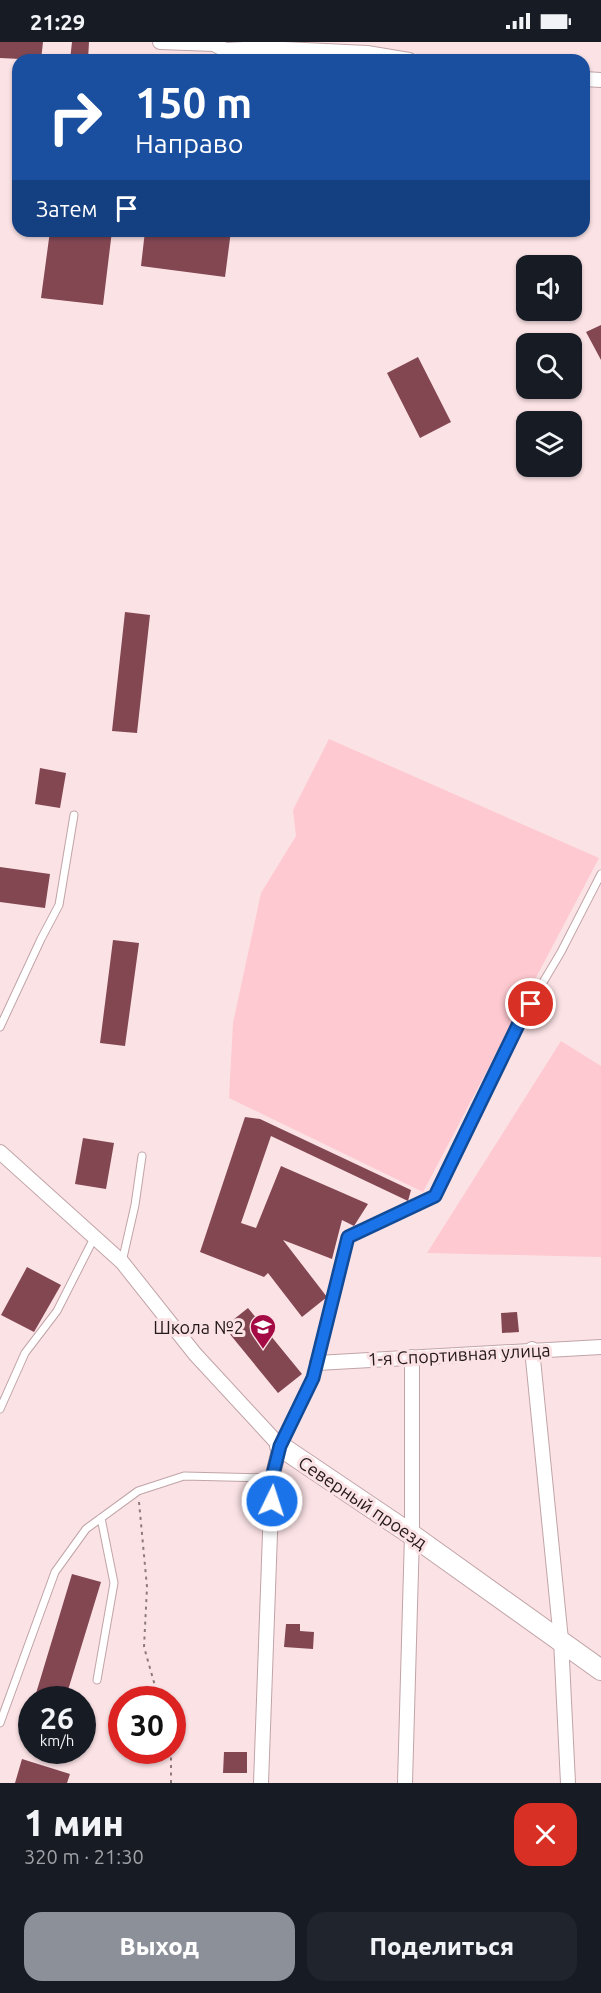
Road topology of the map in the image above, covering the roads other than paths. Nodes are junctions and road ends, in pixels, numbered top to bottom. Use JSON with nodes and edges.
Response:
{"nodes":[{"id":1,"x":160,"y":42,"type":"edge"},
{"id":2,"x":373,"y":54,"type":"edge"},
{"id":3,"x":74,"y":815,"type":"dead end"},
{"id":4,"x":601,"y":874,"type":"edge"},
{"id":5,"x":0,"y":1027,"type":"edge"},
{"id":6,"x":0,"y":1152,"type":"edge"},
{"id":7,"x":142,"y":1156,"type":"dead end"},
{"id":8,"x":94,"y":1238,"type":"junction"},
{"id":9,"x":122,"y":1262,"type":"junction"},
{"id":10,"x":601,"y":1347,"type":"edge"},
{"id":11,"x":532,"y":1349,"type":"junction"},
{"id":12,"x":412,"y":1357,"type":"junction"},
{"id":13,"x":317,"y":1363,"type":"junction"},
{"id":14,"x":0,"y":1409,"type":"edge"},
{"id":15,"x":280,"y":1446,"type":"junction"},
{"id":16,"x":272,"y":1478,"type":"junction"},
{"id":17,"x":101,"y":1518,"type":"junction"},
{"id":18,"x":412,"y":1535,"type":"junction"},
{"id":19,"x":561,"y":1641,"type":"junction"},
{"id":20,"x":601,"y":1670,"type":"edge"},
{"id":21,"x":97,"y":1680,"type":"dead end"},
{"id":22,"x":0,"y":1723,"type":"edge"},
{"id":23,"x":261,"y":1783,"type":"edge"},
{"id":24,"x":405,"y":1783,"type":"edge"},
{"id":25,"x":568,"y":1783,"type":"edge"}],
"edges":[{"from":1,"to":2,"type":"street"},
{"from":3,"to":5,"type":"lane"},
{"from":4,"to":13,"type":"lane"},
{"from":6,"to":8,"type":"street","name":"Северный проезд"},
{"from":7,"to":9,"type":"lane"},
{"from":8,"to":9,"type":"street","name":"Северный проезд"},
{"from":8,"to":14,"type":"lane"},
{"from":9,"to":15,"type":"street","name":"Северный проезд"},
{"from":10,"to":11,"type":"street","name":"1-я Спортивная улица"},
{"from":11,"to":12,"type":"street","name":"1-я Спортивная улица"},
{"from":11,"to":19,"type":"street"},
{"from":12,"to":13,"type":"street","name":"1-я Спортивная улица"},
{"from":12,"to":18,"type":"street"},
{"from":13,"to":15,"type":"lane"},
{"from":15,"to":16,"type":"street"},
{"from":15,"to":18,"type":"street","name":"Северный проезд"},
{"from":16,"to":17,"type":"lane"},
{"from":16,"to":23,"type":"street"},
{"from":17,"to":21,"type":"lane"},
{"from":17,"to":22,"type":"lane"},
{"from":18,"to":19,"type":"street","name":"Северный проезд"},
{"from":18,"to":24,"type":"street"},
{"from":19,"to":20,"type":"street","name":"Северный проезд"},
{"from":19,"to":25,"type":"street"}]}
